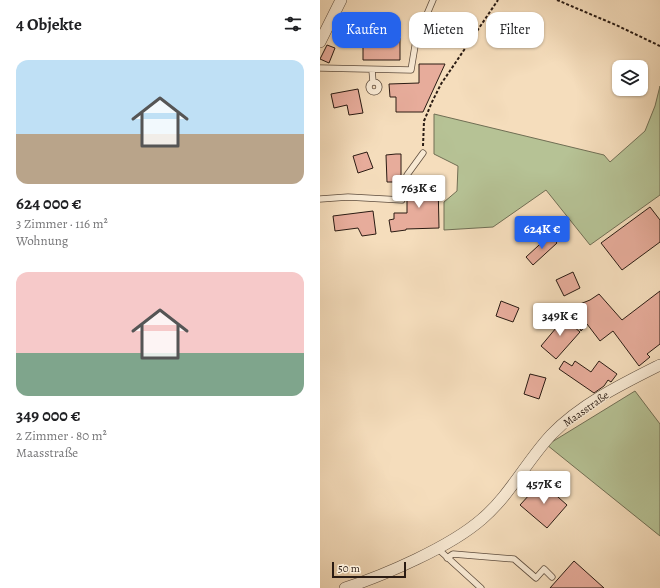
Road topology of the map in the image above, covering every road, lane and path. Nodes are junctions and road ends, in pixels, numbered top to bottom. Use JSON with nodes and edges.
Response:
{"nodes":[{"id":1,"x":341,"y":0,"type":"edge"},
{"id":2,"x":433,"y":0,"type":"edge"},
{"id":3,"x":498,"y":0,"type":"edge"},
{"id":4,"x":557,"y":0,"type":"edge"},
{"id":5,"x":320,"y":42,"type":"edge"},
{"id":6,"x":660,"y":46,"type":"edge"},
{"id":7,"x":320,"y":68,"type":"edge"},
{"id":8,"x":372,"y":70,"type":"junction"},
{"id":9,"x":373,"y":82,"type":"dead end"},
{"id":10,"x":423,"y":153,"type":"joint"},
{"id":11,"x":320,"y":199,"type":"edge"},
{"id":12,"x":660,"y":365,"type":"edge"},
{"id":13,"x":437,"y":547,"type":"junction"},
{"id":14,"x":447,"y":558,"type":"junction"},
{"id":15,"x":552,"y":577,"type":"dead end"},
{"id":16,"x":345,"y":588,"type":"edge"},
{"id":17,"x":481,"y":588,"type":"edge"}],
"edges":[{"from":1,"to":5,"type":"street"},
{"from":2,"to":8,"type":"lane"},
{"from":3,"to":10,"type":"path"},
{"from":4,"to":6,"type":"path"},
{"from":7,"to":8,"type":"lane"},
{"from":8,"to":9,"type":"lane"},
{"from":10,"to":11,"type":"lane"},
{"from":12,"to":13,"type":"street","name":"Maasstraße"},
{"from":13,"to":14,"type":"lane"},
{"from":13,"to":16,"type":"street","name":"Maasstraße"},
{"from":14,"to":15,"type":"lane"},
{"from":14,"to":17,"type":"lane"}]}
